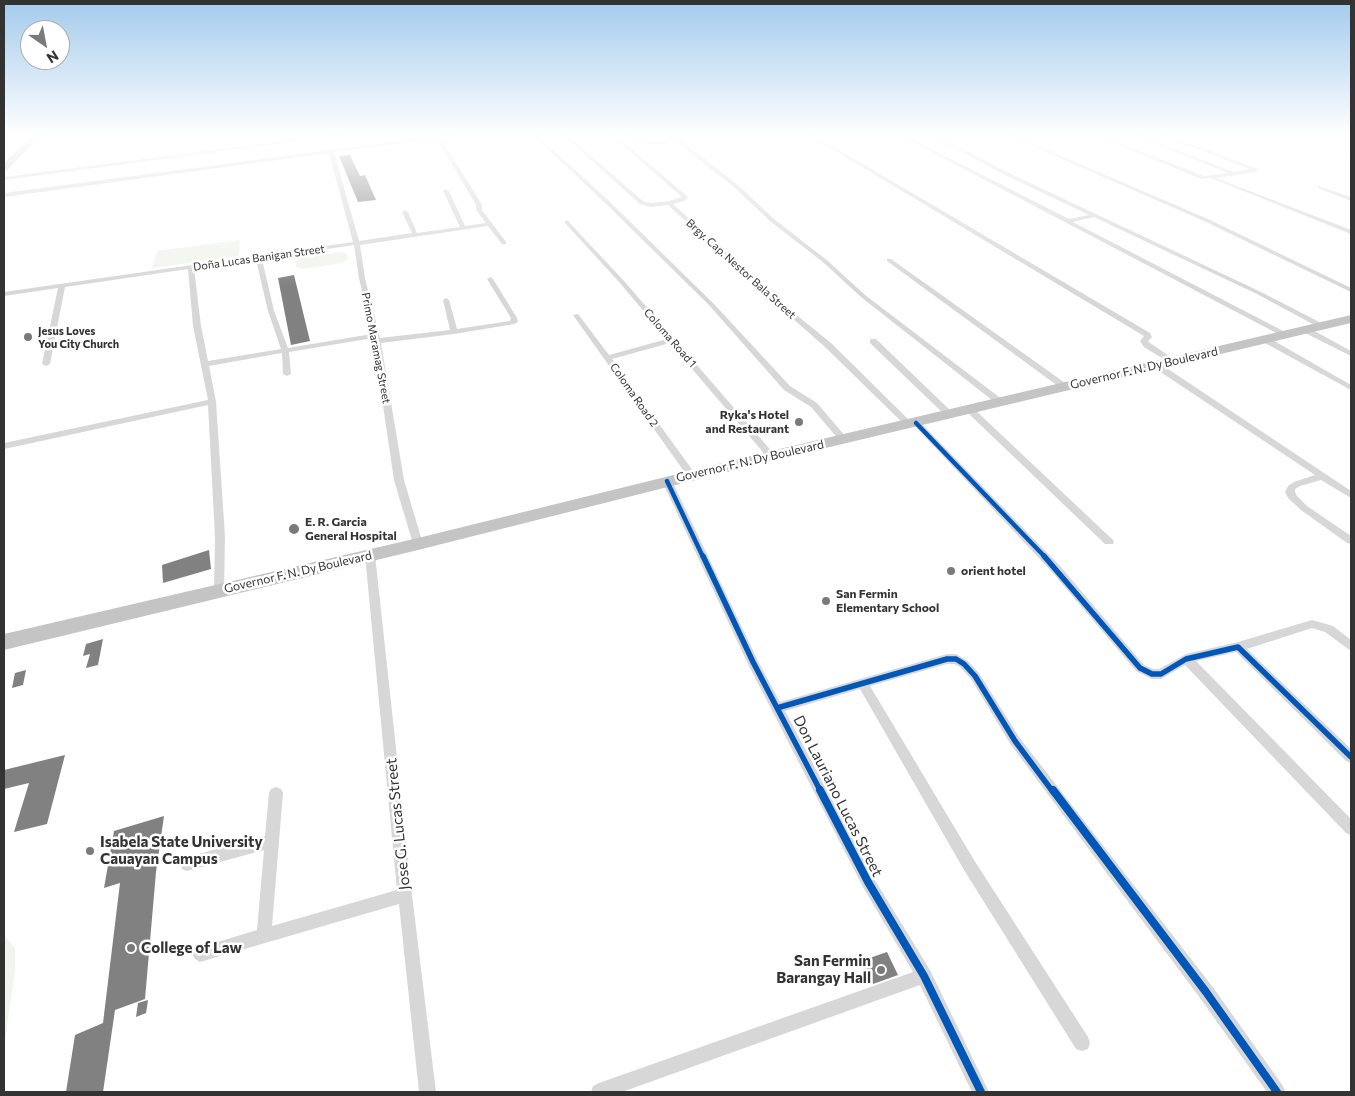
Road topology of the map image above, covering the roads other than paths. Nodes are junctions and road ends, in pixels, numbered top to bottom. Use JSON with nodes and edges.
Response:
{"nodes":[{"id":1,"x":79,"y":185,"type":"edge"},
{"id":2,"x":340,"y":185,"type":"edge"},
{"id":3,"x":467,"y":185,"type":"edge"},
{"id":4,"x":589,"y":185,"type":"edge"},
{"id":5,"x":623,"y":185,"type":"edge"},
{"id":6,"x":671,"y":185,"type":"edge"},
{"id":7,"x":736,"y":185,"type":"edge"},
{"id":8,"x":895,"y":185,"type":"edge"},
{"id":9,"x":999,"y":185,"type":"edge"},
{"id":10,"x":1031,"y":185,"type":"edge"},
{"id":11,"x":1125,"y":185,"type":"edge"},
{"id":12,"x":1233,"y":185,"type":"edge"},
{"id":13,"x":1320,"y":187,"type":"dead end"},
{"id":14,"x":446,"y":191,"type":"dead end"},
{"id":15,"x":4,"y":195,"type":"edge"},
{"id":16,"x":1351,"y":199,"type":"edge"},
{"id":17,"x":669,"y":203,"type":"junction"},
{"id":18,"x":405,"y":212,"type":"dead end"},
{"id":19,"x":1095,"y":215,"type":"junction"},
{"id":20,"x":1068,"y":221,"type":"junction"},
{"id":21,"x":567,"y":222,"type":"dead end"},
{"id":22,"x":490,"y":224,"type":"junction"},
{"id":23,"x":463,"y":227,"type":"junction"},
{"id":24,"x":1351,"y":232,"type":"edge"},
{"id":25,"x":415,"y":234,"type":"junction"},
{"id":26,"x":504,"y":243,"type":"dead end"},
{"id":27,"x":357,"y":244,"type":"junction"},
{"id":28,"x":259,"y":258,"type":"junction"},
{"id":29,"x":889,"y":260,"type":"dead end"},
{"id":30,"x":191,"y":268,"type":"junction"},
{"id":31,"x":490,"y":279,"type":"dead end"},
{"id":32,"x":62,"y":286,"type":"junction"},
{"id":33,"x":1351,"y":290,"type":"edge"},
{"id":34,"x":4,"y":294,"type":"edge"},
{"id":35,"x":446,"y":300,"type":"dead end"},
{"id":36,"x":576,"y":315,"type":"dead end"},
{"id":37,"x":1351,"y":319,"type":"edge"},
{"id":38,"x":1324,"y":326,"type":"junction"},
{"id":39,"x":1306,"y":330,"type":"junction"},
{"id":40,"x":454,"y":332,"type":"junction"},
{"id":41,"x":1287,"y":335,"type":"junction"},
{"id":42,"x":376,"y":338,"type":"junction"},
{"id":43,"x":672,"y":340,"type":"junction"},
{"id":44,"x":1266,"y":340,"type":"junction"},
{"id":45,"x":873,"y":341,"type":"dead end"},
{"id":46,"x":285,"y":350,"type":"junction"},
{"id":47,"x":1351,"y":354,"type":"edge"},
{"id":48,"x":608,"y":358,"type":"junction"},
{"id":49,"x":1173,"y":361,"type":"junction"},
{"id":50,"x":46,"y":364,"type":"dead end"},
{"id":51,"x":205,"y":364,"type":"junction"},
{"id":52,"x":1156,"y":365,"type":"junction"},
{"id":53,"x":287,"y":374,"type":"dead end"},
{"id":54,"x":1064,"y":387,"type":"junction"},
{"id":55,"x":1351,"y":388,"type":"edge"},
{"id":56,"x":212,"y":402,"type":"junction"},
{"id":57,"x":1000,"y":402,"type":"junction"},
{"id":58,"x":970,"y":410,"type":"junction"},
{"id":59,"x":950,"y":415,"type":"junction"},
{"id":60,"x":912,"y":424,"type":"junction"},
{"id":61,"x":843,"y":439,"type":"junction"},
{"id":62,"x":4,"y":446,"type":"edge"},
{"id":63,"x":771,"y":456,"type":"junction"},
{"id":64,"x":691,"y":475,"type":"junction"},
{"id":65,"x":1323,"y":476,"type":"junction"},
{"id":66,"x":668,"y":481,"type":"junction"},
{"id":67,"x":1351,"y":495,"type":"edge"},
{"id":68,"x":1351,"y":541,"type":"edge"},
{"id":69,"x":1108,"y":542,"type":"dead end"},
{"id":70,"x":418,"y":544,"type":"junction"},
{"id":71,"x":370,"y":555,"type":"junction"},
{"id":72,"x":219,"y":590,"type":"junction"},
{"id":73,"x":4,"y":642,"type":"edge"},
{"id":74,"x":1351,"y":646,"type":"edge"},
{"id":75,"x":1238,"y":647,"type":"junction"},
{"id":76,"x":1186,"y":659,"type":"junction"},
{"id":77,"x":864,"y":684,"type":"junction"},
{"id":78,"x":778,"y":708,"type":"junction"},
{"id":79,"x":1351,"y":757,"type":"edge"},
{"id":80,"x":276,"y":794,"type":"dead end"},
{"id":81,"x":1351,"y":828,"type":"edge"},
{"id":82,"x":273,"y":841,"type":"junction"},
{"id":83,"x":187,"y":864,"type":"dead end"},
{"id":84,"x":404,"y":895,"type":"junction"},
{"id":85,"x":264,"y":936,"type":"junction"},
{"id":86,"x":200,"y":954,"type":"dead end"},
{"id":87,"x":924,"y":976,"type":"junction"},
{"id":88,"x":1082,"y":1043,"type":"dead end"},
{"id":89,"x":608,"y":1091,"type":"edge"},
{"id":90,"x":428,"y":1092,"type":"edge"},
{"id":91,"x":981,"y":1092,"type":"edge"},
{"id":92,"x":1277,"y":1092,"type":"edge"}],
"edges":[{"from":1,"to":15,"type":"street"},
{"from":2,"to":27,"type":"street","name":"Primo Maramag Street"},
{"from":3,"to":22,"type":"street"},
{"from":4,"to":61,"type":"street"},
{"from":5,"to":17,"type":"street"},
{"from":6,"to":17,"type":"street"},
{"from":7,"to":57,"type":"street"},
{"from":8,"to":49,"type":"street"},
{"from":9,"to":20,"type":"street"},
{"from":10,"to":19,"type":"street"},
{"from":11,"to":33,"type":"street"},
{"from":12,"to":24,"type":"street"},
{"from":13,"to":16,"type":"street"},
{"from":14,"to":23,"type":"street"},
{"from":17,"to":60,"type":"street","name":"Brgy. Cap. Nestor Bala Street"},
{"from":18,"to":25,"type":"street"},
{"from":19,"to":20,"type":"street"},
{"from":19,"to":38,"type":"street"},
{"from":20,"to":41,"type":"street"},
{"from":21,"to":43,"type":"street","name":"Coloma Road 1"},
{"from":22,"to":23,"type":"street","name":"Doña Lucas Banigan Street"},
{"from":22,"to":26,"type":"street"},
{"from":23,"to":25,"type":"street","name":"Doña Lucas Banigan Street"},
{"from":25,"to":27,"type":"street","name":"Doña Lucas Banigan Street"},
{"from":27,"to":28,"type":"street","name":"Doña Lucas Banigan Street"},
{"from":27,"to":42,"type":"street","name":"Primo Maramag Street"},
{"from":28,"to":30,"type":"street","name":"Doña Lucas Banigan Street"},
{"from":28,"to":46,"type":"street"},
{"from":29,"to":54,"type":"street"},
{"from":30,"to":32,"type":"street","name":"Doña Lucas Banigan Street"},
{"from":30,"to":51,"type":"street"},
{"from":31,"to":40,"type":"street"},
{"from":32,"to":34,"type":"street","name":"Doña Lucas Banigan Street"},
{"from":32,"to":50,"type":"street"},
{"from":35,"to":40,"type":"street"},
{"from":36,"to":48,"type":"street","name":"Coloma Road 2"},
{"from":37,"to":38,"type":"highway","name":"Governor F. N. Dy Boulevard"},
{"from":38,"to":39,"type":"highway","name":"Governor F. N. Dy Boulevard"},
{"from":39,"to":41,"type":"highway","name":"Governor F. N. Dy Boulevard"},
{"from":39,"to":47,"type":"street"},
{"from":40,"to":42,"type":"street"},
{"from":41,"to":44,"type":"highway","name":"Governor F. N. Dy Boulevard"},
{"from":42,"to":46,"type":"street"},
{"from":42,"to":70,"type":"street","name":"Primo Maramag Street"},
{"from":43,"to":48,"type":"street"},
{"from":43,"to":63,"type":"street","name":"Coloma Road 1"},
{"from":44,"to":49,"type":"highway","name":"Governor F. N. Dy Boulevard"},
{"from":44,"to":55,"type":"street"},
{"from":45,"to":59,"type":"street"},
{"from":46,"to":51,"type":"street"},
{"from":46,"to":53,"type":"street"},
{"from":48,"to":64,"type":"street","name":"Coloma Road 2"},
{"from":49,"to":52,"type":"highway","name":"Governor F. N. Dy Boulevard"},
{"from":51,"to":56,"type":"street"},
{"from":52,"to":54,"type":"highway","name":"Governor F. N. Dy Boulevard"},
{"from":52,"to":65,"type":"street"},
{"from":54,"to":57,"type":"highway","name":"Governor F. N. Dy Boulevard"},
{"from":56,"to":62,"type":"street"},
{"from":56,"to":72,"type":"street"},
{"from":57,"to":58,"type":"highway","name":"Governor F. N. Dy Boulevard"},
{"from":58,"to":59,"type":"highway","name":"Governor F. N. Dy Boulevard"},
{"from":58,"to":69,"type":"street"},
{"from":59,"to":60,"type":"highway","name":"Governor F. N. Dy Boulevard"},
{"from":60,"to":61,"type":"highway","name":"Governor F. N. Dy Boulevard"},
{"from":60,"to":76,"type":"street","name":"Brgy. Cap. Nestor Bala Street"},
{"from":61,"to":63,"type":"highway","name":"Governor F. N. Dy Boulevard"},
{"from":63,"to":64,"type":"highway","name":"Governor F. N. Dy Boulevard"},
{"from":64,"to":66,"type":"highway","name":"Governor F. N. Dy Boulevard"},
{"from":65,"to":67,"type":"street"},
{"from":65,"to":68,"type":"street"},
{"from":66,"to":70,"type":"highway","name":"Governor F. N. Dy Boulevard"},
{"from":66,"to":78,"type":"street","name":"Don Lauriano Lucas Street"},
{"from":70,"to":71,"type":"highway","name":"Governor F. N. Dy Boulevard"},
{"from":71,"to":72,"type":"highway","name":"Governor F. N. Dy Boulevard"},
{"from":71,"to":84,"type":"street","name":"Jose G. Lucas Street"},
{"from":72,"to":73,"type":"highway","name":"Governor F. N. Dy Boulevard"},
{"from":74,"to":75,"type":"street","name":"Brgy. Cap. Nestor Bala Street"},
{"from":75,"to":76,"type":"street","name":"Brgy. Cap. Nestor Bala Street"},
{"from":75,"to":79,"type":"street"},
{"from":76,"to":81,"type":"street"},
{"from":77,"to":78,"type":"street"},
{"from":77,"to":88,"type":"street"},
{"from":77,"to":92,"type":"street"},
{"from":78,"to":87,"type":"street","name":"Don Lauriano Lucas Street"},
{"from":80,"to":82,"type":"street"},
{"from":82,"to":83,"type":"street"},
{"from":82,"to":85,"type":"street"},
{"from":84,"to":85,"type":"street"},
{"from":84,"to":90,"type":"street","name":"Jose G. Lucas Street"},
{"from":85,"to":86,"type":"street"},
{"from":87,"to":89,"type":"street"},
{"from":87,"to":91,"type":"street","name":"Don Lauriano Lucas Street"}]}
